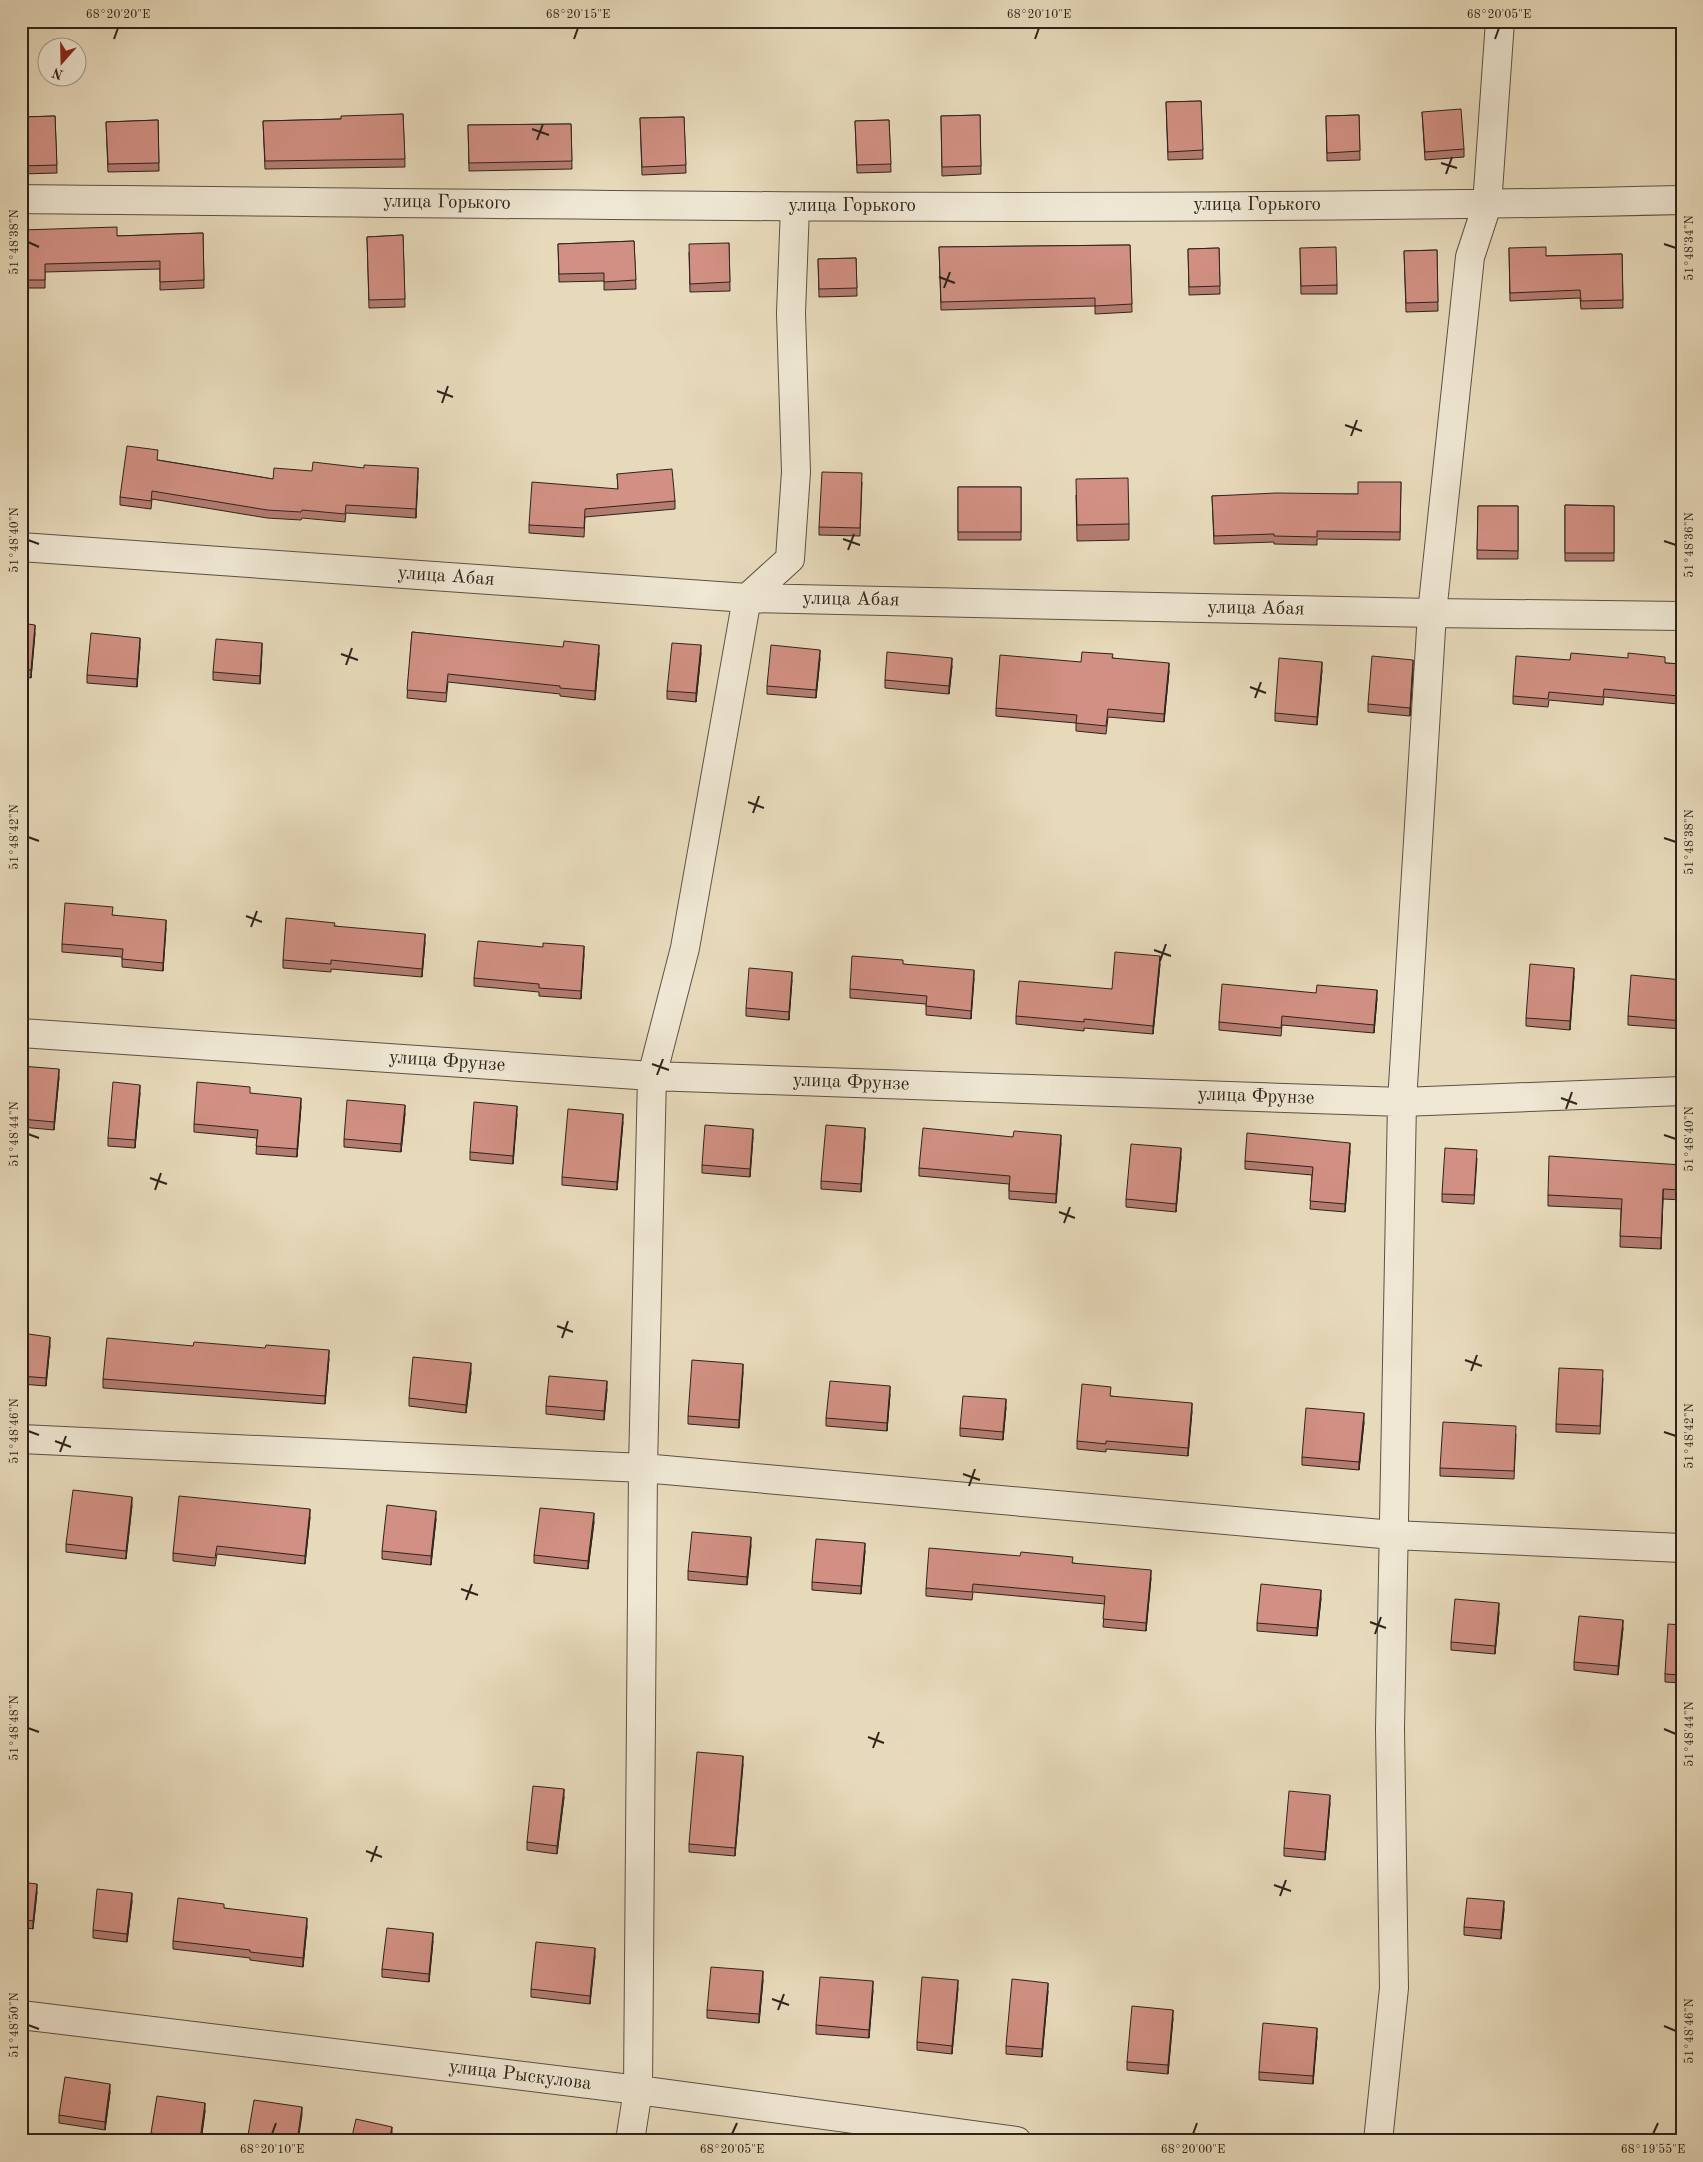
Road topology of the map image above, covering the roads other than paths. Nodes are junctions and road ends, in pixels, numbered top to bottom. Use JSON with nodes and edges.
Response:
{"nodes":[{"id":1,"x":1500,"y":21,"type":"edge"},
{"id":2,"x":21,"y":200,"type":"edge"},
{"id":3,"x":1682,"y":200,"type":"edge"},
{"id":4,"x":1487,"y":205,"type":"junction"},
{"id":5,"x":795,"y":206,"type":"junction"},
{"id":6,"x":21,"y":546,"type":"edge"},
{"id":7,"x":747,"y":598,"type":"junction"},
{"id":8,"x":1432,"y":613,"type":"junction"},
{"id":9,"x":1682,"y":616,"type":"edge"},
{"id":10,"x":21,"y":1033,"type":"edge"},
{"id":11,"x":652,"y":1076,"type":"junction"},
{"id":12,"x":1682,"y":1091,"type":"edge"},
{"id":13,"x":1402,"y":1102,"type":"junction"},
{"id":14,"x":21,"y":1439,"type":"edge"},
{"id":15,"x":643,"y":1468,"type":"junction"},
{"id":16,"x":1393,"y":1535,"type":"junction"},
{"id":17,"x":1682,"y":1548,"type":"edge"},
{"id":18,"x":21,"y":2015,"type":"edge"},
{"id":19,"x":638,"y":2090,"type":"junction"},
{"id":20,"x":630,"y":2141,"type":"edge"},
{"id":21,"x":1017,"y":2141,"type":"edge"},
{"id":22,"x":1378,"y":2141,"type":"edge"}],
"edges":[{"from":1,"to":4,"type":"street"},
{"from":2,"to":5,"type":"street","name":"улица Горького"},
{"from":3,"to":4,"type":"street","name":"улица Горького"},
{"from":4,"to":5,"type":"street","name":"улица Горького"},
{"from":4,"to":8,"type":"street"},
{"from":5,"to":7,"type":"street"},
{"from":6,"to":7,"type":"street","name":"улица Абая"},
{"from":7,"to":8,"type":"street","name":"улица Абая"},
{"from":7,"to":11,"type":"street"},
{"from":8,"to":9,"type":"street","name":"улица Абая"},
{"from":8,"to":13,"type":"street"},
{"from":10,"to":11,"type":"street","name":"улица Фрунзе"},
{"from":11,"to":13,"type":"street","name":"улица Фрунзе"},
{"from":11,"to":15,"type":"street"},
{"from":12,"to":13,"type":"street","name":"улица Фрунзе"},
{"from":13,"to":16,"type":"street"},
{"from":14,"to":15,"type":"street"},
{"from":15,"to":16,"type":"street"},
{"from":15,"to":19,"type":"street"},
{"from":16,"to":17,"type":"street"},
{"from":16,"to":22,"type":"street"},
{"from":18,"to":19,"type":"street","name":"улица Рыскулова"},
{"from":19,"to":20,"type":"street"},
{"from":19,"to":21,"type":"street","name":"улица Рыскулова"}]}
